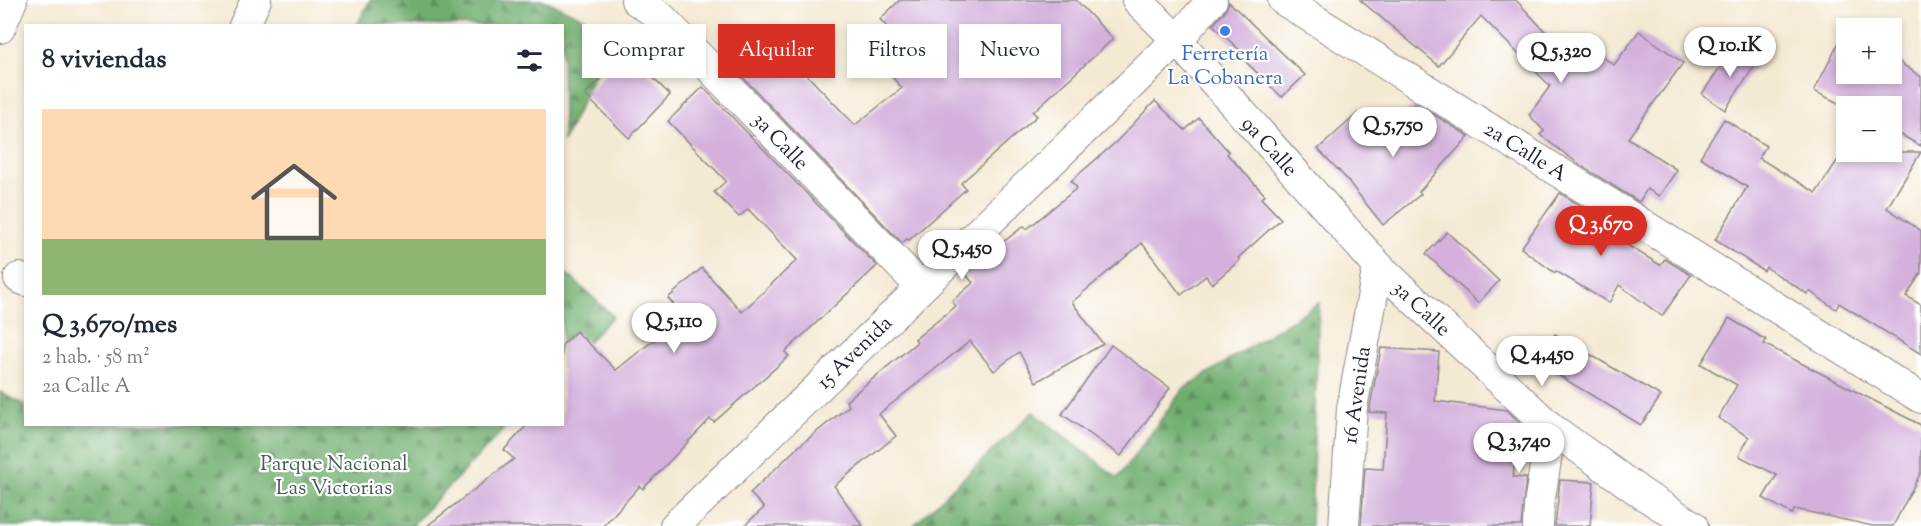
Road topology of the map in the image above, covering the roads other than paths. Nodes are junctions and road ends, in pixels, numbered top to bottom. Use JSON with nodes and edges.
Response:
{"nodes":[{"id":1,"x":12,"y":0,"type":"edge"},
{"id":2,"x":256,"y":0,"type":"edge"},
{"id":3,"x":636,"y":0,"type":"edge"},
{"id":4,"x":1137,"y":0,"type":"edge"},
{"id":5,"x":1212,"y":0,"type":"edge"},
{"id":6,"x":1283,"y":0,"type":"edge"},
{"id":7,"x":245,"y":24,"type":"edge"},
{"id":8,"x":0,"y":28,"type":"edge"},
{"id":9,"x":1177,"y":40,"type":"junction"},
{"id":10,"x":1378,"y":266,"type":"junction"},
{"id":11,"x":921,"y":287,"type":"junction"},
{"id":12,"x":1921,"y":398,"type":"edge"},
{"id":13,"x":1551,"y":428,"type":"junction"},
{"id":14,"x":675,"y":526,"type":"edge"},
{"id":15,"x":1344,"y":526,"type":"edge"},
{"id":16,"x":1538,"y":526,"type":"edge"},
{"id":17,"x":1693,"y":526,"type":"edge"}],
"edges":[{"from":1,"to":8,"type":"street"},
{"from":2,"to":7,"type":"street"},
{"from":3,"to":11,"type":"street","name":"3a Calle"},
{"from":4,"to":9,"type":"street","name":"9a Calle"},
{"from":5,"to":9,"type":"street","name":"15 Avenida"},
{"from":6,"to":12,"type":"street","name":"2a Calle A"},
{"from":9,"to":10,"type":"street","name":"9a Calle"},
{"from":9,"to":11,"type":"street","name":"15 Avenida"},
{"from":10,"to":13,"type":"street","name":"3a Calle"},
{"from":10,"to":15,"type":"street","name":"16 Avenida"},
{"from":11,"to":14,"type":"street","name":"15 Avenida"},
{"from":13,"to":16,"type":"street"},
{"from":13,"to":17,"type":"street","name":"3a Calle"}]}
